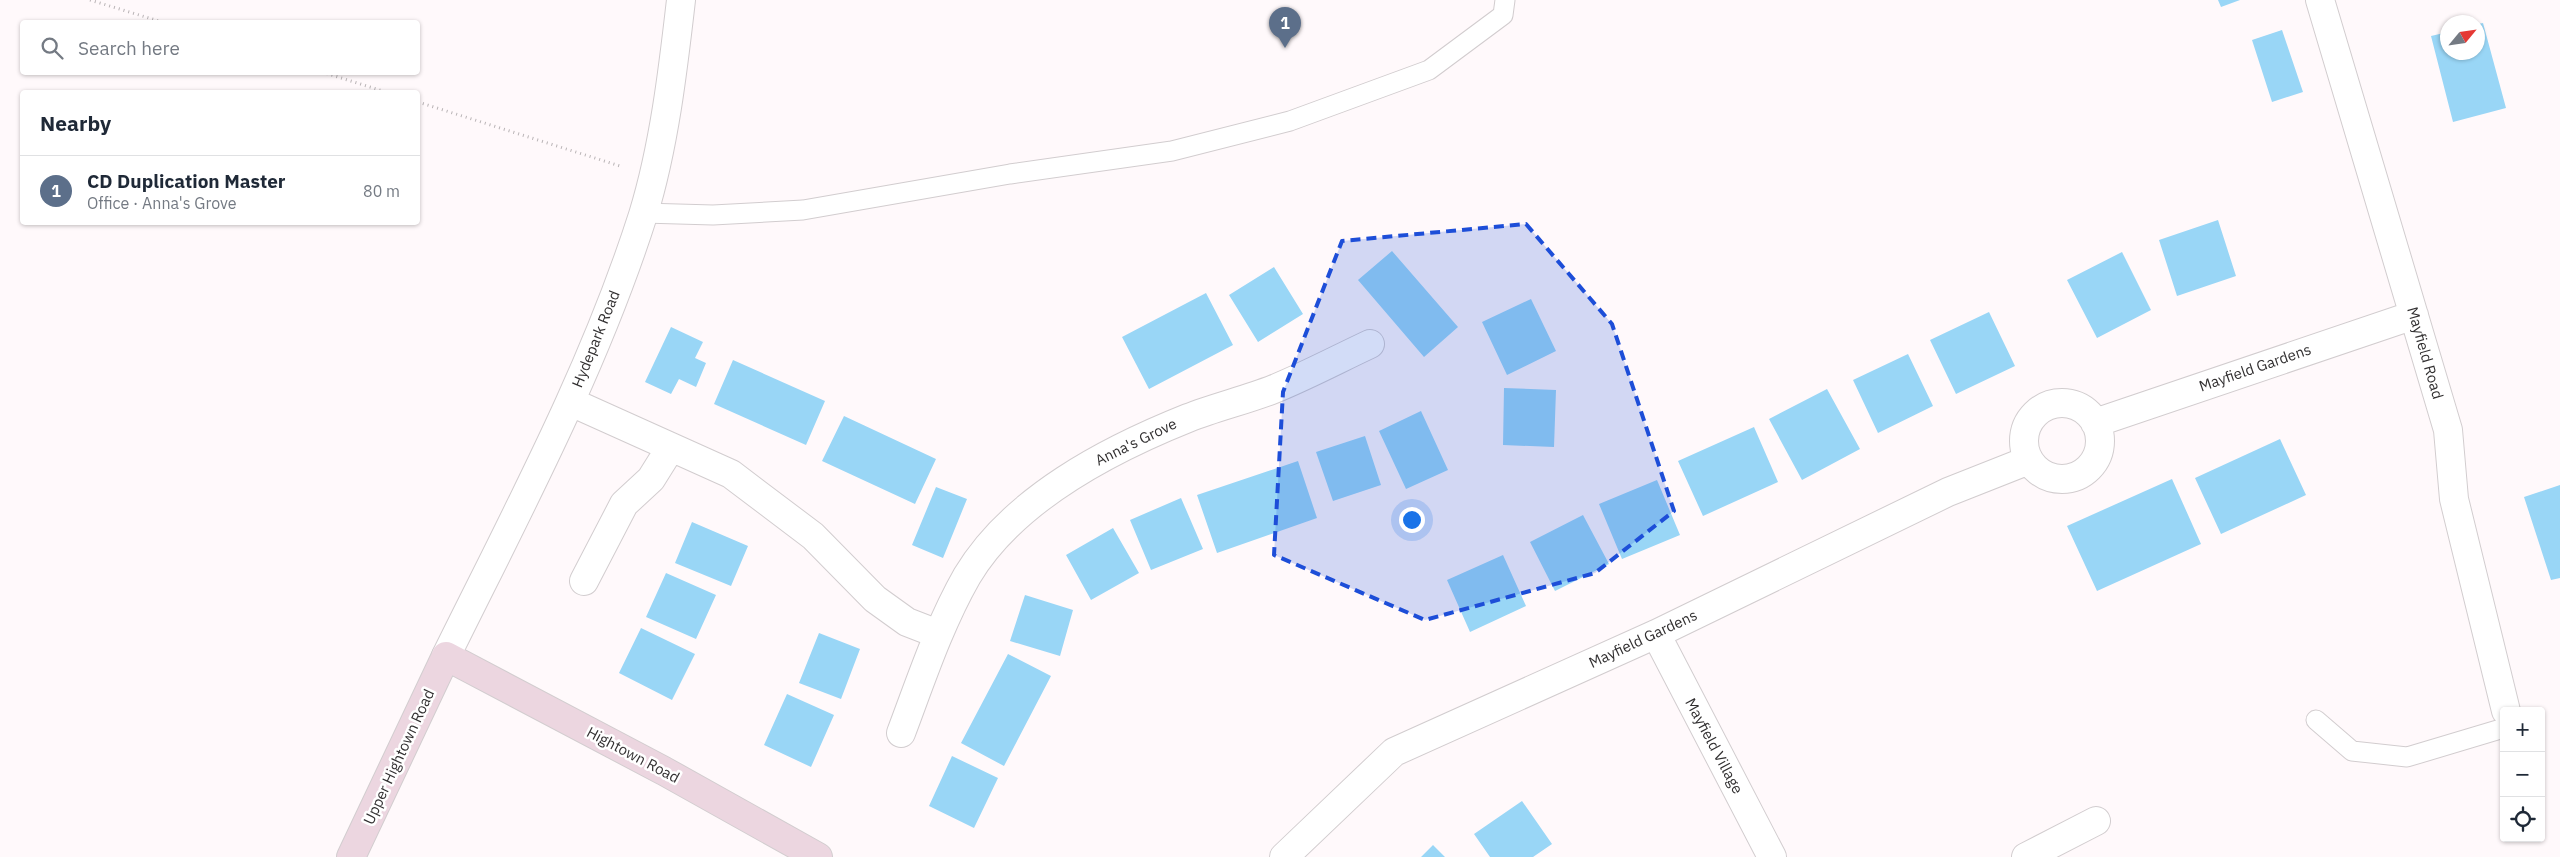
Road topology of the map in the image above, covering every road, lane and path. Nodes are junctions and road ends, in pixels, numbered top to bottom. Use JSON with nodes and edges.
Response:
{"nodes":[{"id":1,"x":90,"y":0,"type":"edge"},
{"id":2,"x":681,"y":0,"type":"edge"},
{"id":3,"x":1506,"y":0,"type":"edge"},
{"id":4,"x":2320,"y":0,"type":"edge"},
{"id":5,"x":155,"y":20,"type":"edge"},
{"id":6,"x":332,"y":75,"type":"edge"},
{"id":7,"x":380,"y":90,"type":"edge"},
{"id":8,"x":420,"y":103,"type":"edge"},
{"id":9,"x":652,"y":176,"type":"junction"},
{"id":10,"x":643,"y":213,"type":"junction"},
{"id":11,"x":2414,"y":315,"type":"junction"},
{"id":12,"x":1370,"y":344,"type":"dead end"},
{"id":13,"x":571,"y":402,"type":"junction"},
{"id":14,"x":2095,"y":423,"type":"junction"},
{"id":15,"x":671,"y":447,"type":"junction"},
{"id":16,"x":2029,"y":460,"type":"junction"},
{"id":17,"x":584,"y":581,"type":"dead end"},
{"id":18,"x":938,"y":634,"type":"junction"},
{"id":19,"x":1656,"y":634,"type":"junction"},
{"id":20,"x":446,"y":656,"type":"junction"},
{"id":21,"x":2505,"y":707,"type":"edge"},
{"id":22,"x":2316,"y":720,"type":"dead end"},
{"id":23,"x":2500,"y":729,"type":"edge"},
{"id":24,"x":901,"y":733,"type":"dead end"},
{"id":25,"x":2096,"y":821,"type":"dead end"},
{"id":26,"x":351,"y":857,"type":"edge"},
{"id":27,"x":818,"y":857,"type":"edge"},
{"id":28,"x":1284,"y":857,"type":"edge"},
{"id":29,"x":1772,"y":857,"type":"edge"},
{"id":30,"x":2026,"y":857,"type":"edge"}],
"edges":[{"from":1,"to":5,"type":"path"},
{"from":2,"to":9,"type":"street","name":"Hydepark Road"},
{"from":3,"to":10,"type":"lane"},
{"from":4,"to":11,"type":"street","name":"Mayfield Road"},
{"from":6,"to":7,"type":"path"},
{"from":8,"to":9,"type":"path"},
{"from":9,"to":10,"type":"street","name":"Hydepark Road"},
{"from":10,"to":13,"type":"street","name":"Hydepark Road"},
{"from":11,"to":14,"type":"street","name":"Mayfield Gardens"},
{"from":11,"to":21,"type":"street","name":"Mayfield Road"},
{"from":12,"to":18,"type":"street","name":"Anna's Grove"},
{"from":13,"to":15,"type":"street"},
{"from":13,"to":20,"type":"street","name":"Hydepark Road"},
{"from":14,"to":16,"type":"street"},
{"from":14,"to":16,"type":"street"},
{"from":15,"to":17,"type":"street"},
{"from":15,"to":18,"type":"street"},
{"from":16,"to":19,"type":"street","name":"Mayfield Gardens"},
{"from":18,"to":24,"type":"street","name":"Anna's Grove"},
{"from":19,"to":28,"type":"street","name":"Mayfield Gardens"},
{"from":19,"to":29,"type":"street","name":"Mayfield Village"},
{"from":20,"to":26,"type":"main road","name":"Upper Hightown Road"},
{"from":20,"to":27,"type":"main road","name":"Hightown Road"},
{"from":22,"to":23,"type":"lane"},
{"from":25,"to":30,"type":"street"}]}
